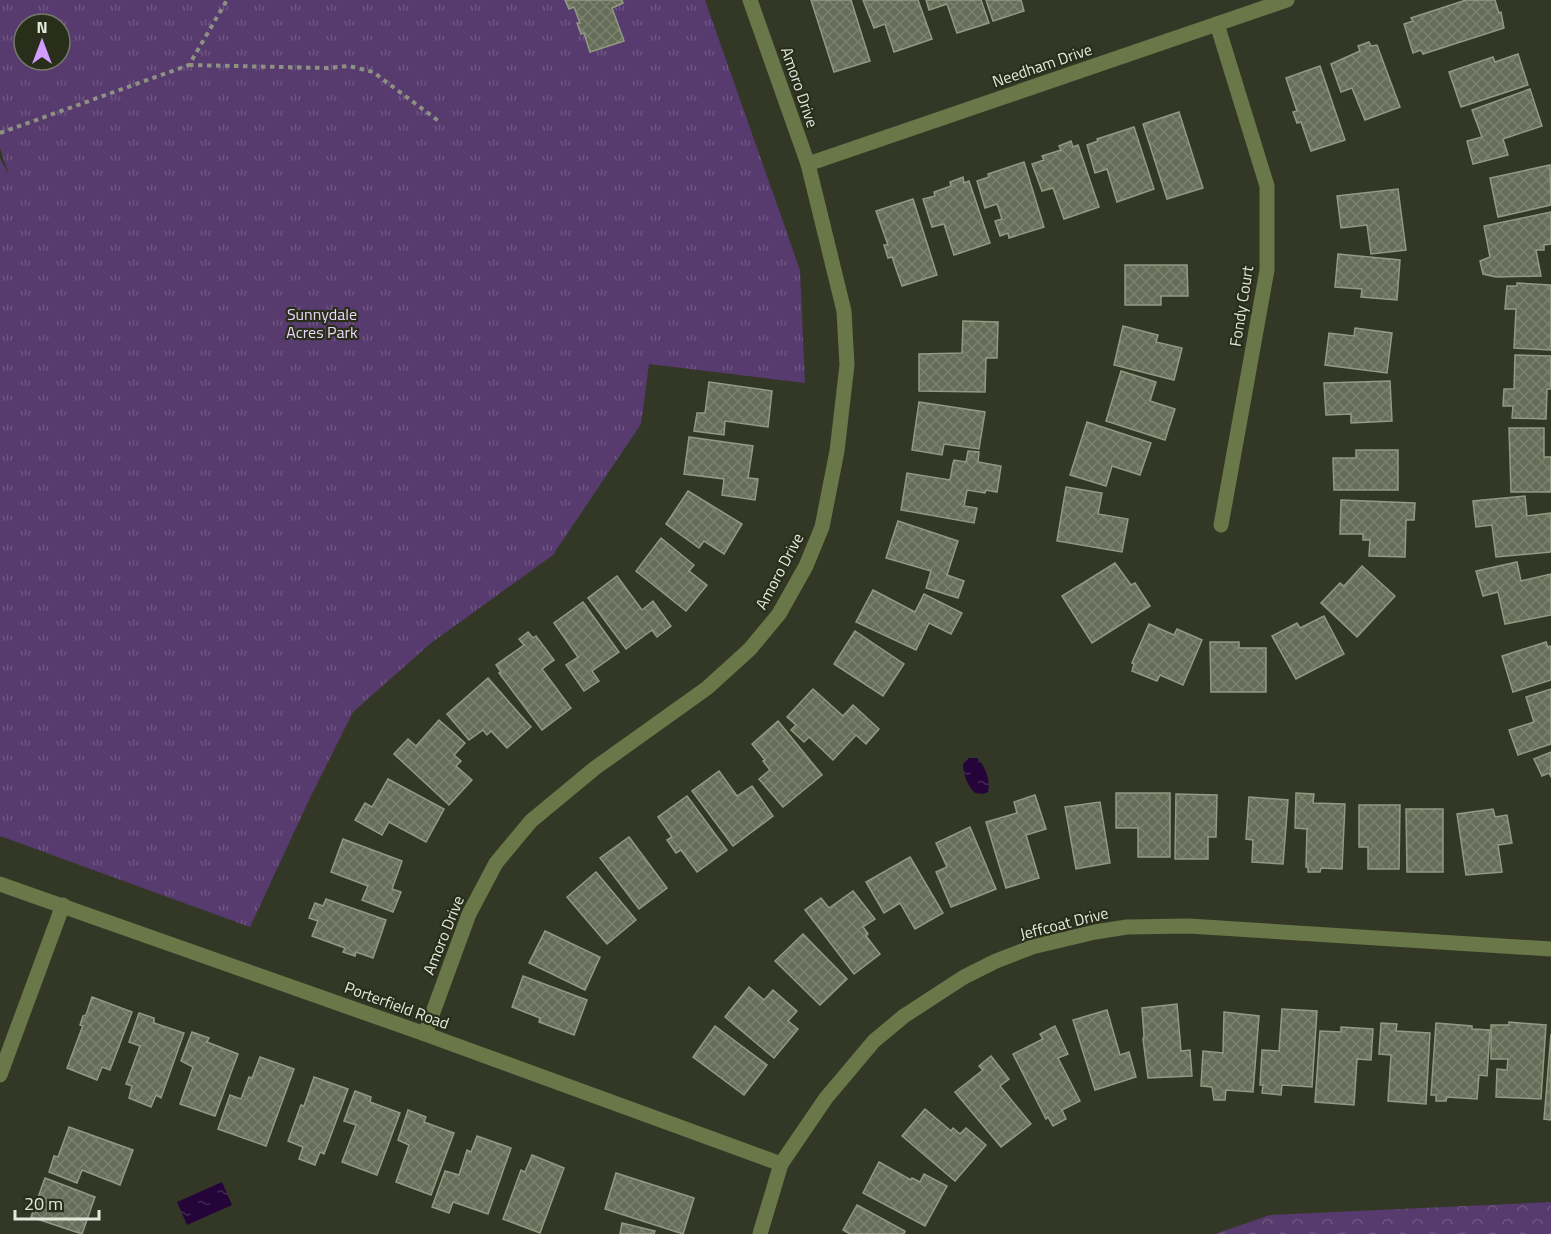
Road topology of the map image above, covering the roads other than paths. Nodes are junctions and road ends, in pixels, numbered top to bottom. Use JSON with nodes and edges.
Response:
{"nodes":[{"id":1,"x":750,"y":0,"type":"edge"},
{"id":2,"x":1287,"y":0,"type":"edge"},
{"id":3,"x":1217,"y":24,"type":"junction"},
{"id":4,"x":808,"y":164,"type":"junction"},
{"id":5,"x":1221,"y":525,"type":"dead end"},
{"id":6,"x":0,"y":884,"type":"edge"},
{"id":7,"x":63,"y":905,"type":"junction"},
{"id":8,"x":1551,"y":949,"type":"edge"},
{"id":9,"x":425,"y":1034,"type":"junction"},
{"id":10,"x":0,"y":1075,"type":"edge"},
{"id":11,"x":781,"y":1164,"type":"junction"},
{"id":12,"x":760,"y":1234,"type":"edge"}],
"edges":[{"from":1,"to":4,"type":"street","name":"Amoro Drive"},
{"from":2,"to":3,"type":"street","name":"Needham Drive"},
{"from":3,"to":4,"type":"street","name":"Needham Drive"},
{"from":3,"to":5,"type":"street","name":"Fondy Court"},
{"from":4,"to":9,"type":"street","name":"Amoro Drive"},
{"from":6,"to":7,"type":"street","name":"Porterfield Road"},
{"from":7,"to":9,"type":"street","name":"Porterfield Road"},
{"from":7,"to":10,"type":"street"},
{"from":8,"to":11,"type":"street","name":"Jeffcoat Drive"},
{"from":9,"to":11,"type":"street","name":"Porterfield Road"},
{"from":11,"to":12,"type":"street","name":"Jeffcoat Drive"}]}
